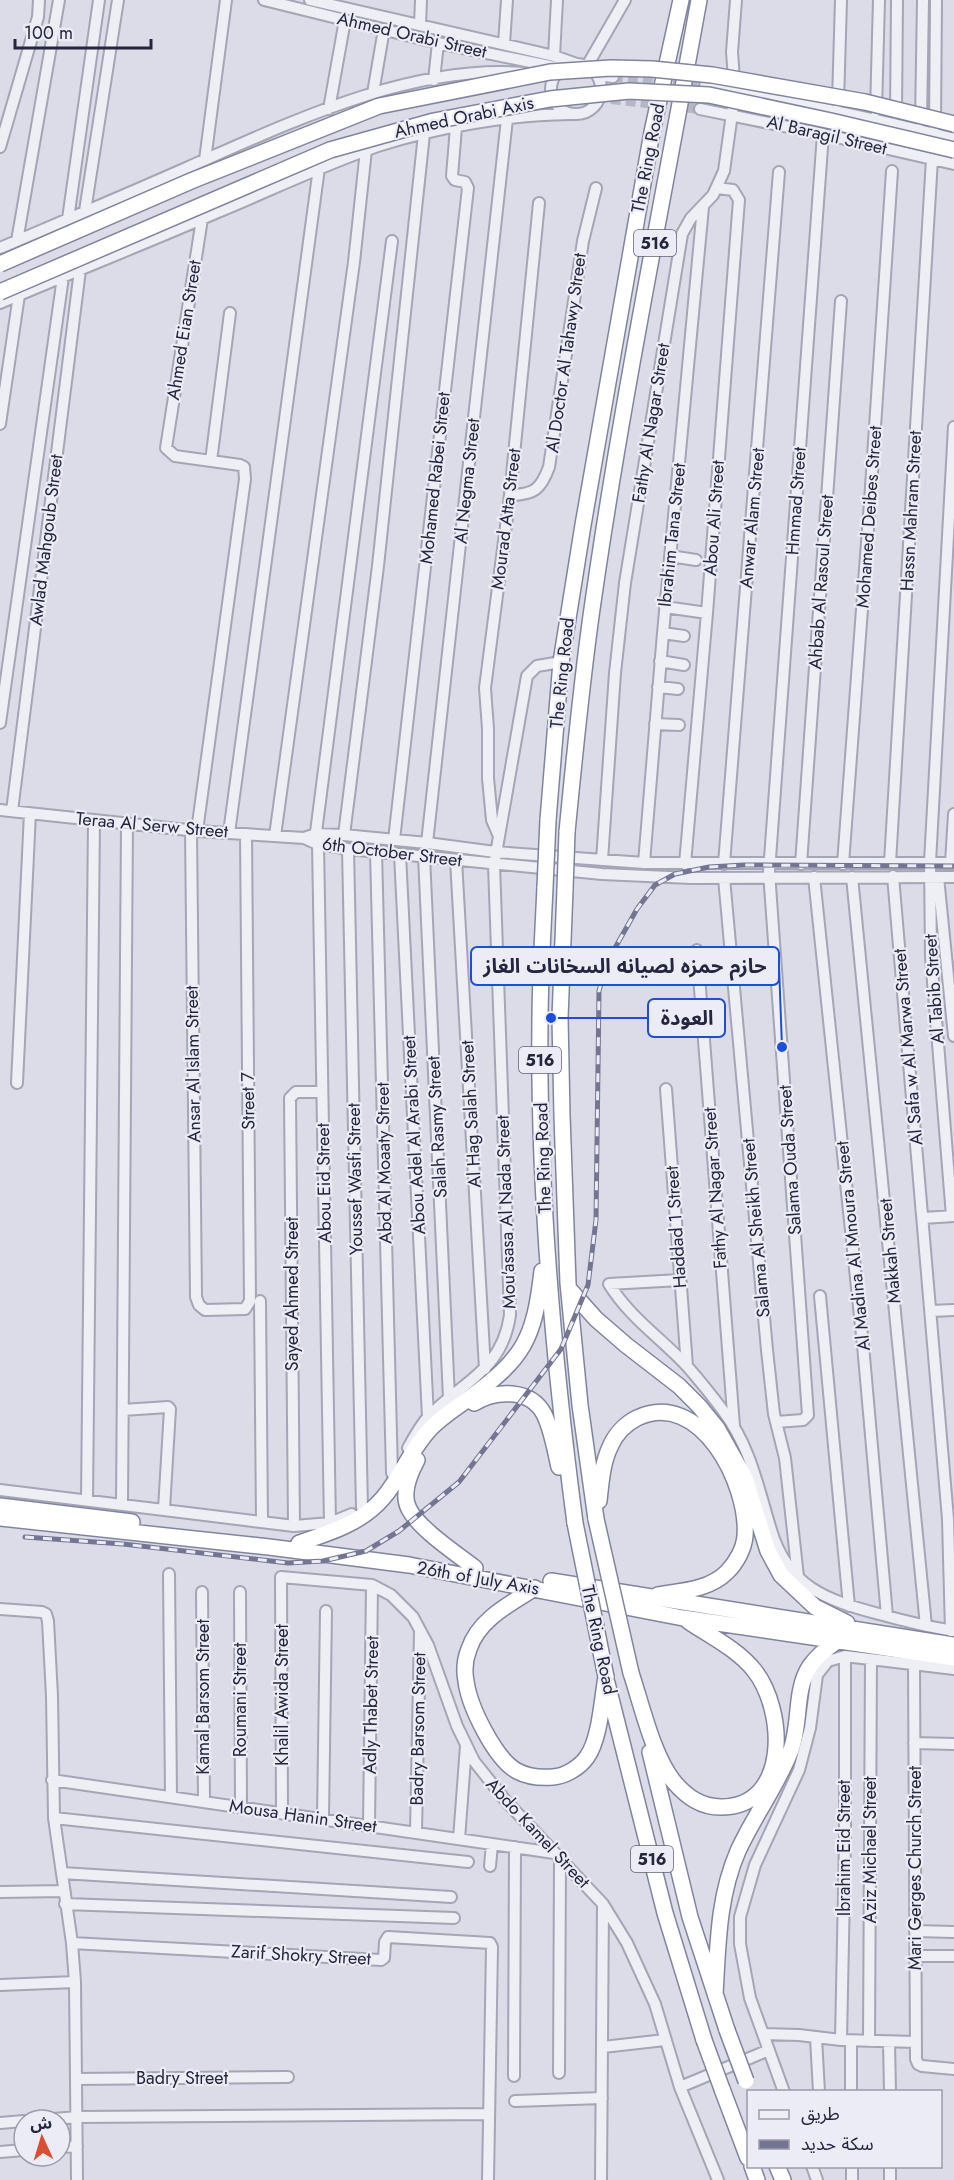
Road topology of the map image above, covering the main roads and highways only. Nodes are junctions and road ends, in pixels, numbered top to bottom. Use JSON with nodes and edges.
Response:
{"nodes":[{"id":1,"x":681,"y":0,"type":"edge"},
{"id":2,"x":699,"y":0,"type":"edge"},
{"id":3,"x":954,"y":124,"type":"edge"},
{"id":4,"x":954,"y":150,"type":"edge"},
{"id":5,"x":0,"y":264,"type":"edge"},
{"id":6,"x":0,"y":292,"type":"edge"},
{"id":7,"x":569,"y":1286,"type":"junction"},
{"id":8,"x":545,"y":1289,"type":"junction"},
{"id":9,"x":0,"y":1506,"type":"edge"},
{"id":10,"x":0,"y":1518,"type":"edge"},
{"id":11,"x":596,"y":1519,"type":"junction"},
{"id":12,"x":575,"y":1522,"type":"junction"},
{"id":13,"x":299,"y":1543,"type":"junction"},
{"id":14,"x":475,"y":1568,"type":"junction"},
{"id":15,"x":535,"y":1588,"type":"junction"},
{"id":16,"x":642,"y":1597,"type":"junction"},
{"id":17,"x":683,"y":1618,"type":"junction"},
{"id":18,"x":860,"y":1630,"type":"junction"},
{"id":19,"x":953,"y":1636,"type":"edge"},
{"id":20,"x":837,"y":1641,"type":"junction"},
{"id":21,"x":954,"y":1658,"type":"edge"},
{"id":22,"x":631,"y":1673,"type":"junction"},
{"id":23,"x":606,"y":1677,"type":"junction"},
{"id":24,"x":715,"y":1994,"type":"junction"},
{"id":25,"x":748,"y":2086,"type":"edge"},
{"id":26,"x":747,"y":2155,"type":"edge"}],
"edges":[{"from":1,"to":8,"type":"highway","name":"The Ring Road","number":"516","bridge":true},
{"from":2,"to":7,"type":"highway","name":"The Ring Road","number":"516","bridge":true},
{"from":3,"to":5,"type":"highway","name":"Ahmed Orabi Axis","bridge":true},
{"from":4,"to":6,"type":"highway","name":"Ahmed Orabi Axis","bridge":true},
{"from":7,"to":11,"type":"highway","name":"The Ring Road","number":"516"},
{"from":7,"to":18,"type":"highway"},
{"from":8,"to":12,"type":"highway","name":"The Ring Road","number":"516"},
{"from":8,"to":13,"type":"highway"},
{"from":9,"to":13,"type":"highway","name":"26th of July Axis"},
{"from":10,"to":15,"type":"highway","name":"26th of July Axis"},
{"from":11,"to":16,"type":"highway"},
{"from":11,"to":22,"type":"highway","name":"The Ring Road","number":"516","bridge":true},
{"from":12,"to":14,"type":"highway"},
{"from":12,"to":23,"type":"highway","name":"The Ring Road","number":"516","bridge":true},
{"from":13,"to":14,"type":"highway","name":"26th of July Axis"},
{"from":14,"to":16,"type":"highway","name":"26th of July Axis"},
{"from":15,"to":17,"type":"highway","name":"26th of July Axis"},
{"from":15,"to":23,"type":"highway"},
{"from":16,"to":18,"type":"highway","name":"26th of July Axis"},
{"from":17,"to":20,"type":"highway","name":"26th of July Axis"},
{"from":17,"to":22,"type":"highway"},
{"from":18,"to":19,"type":"highway","name":"26th of July Axis"},
{"from":20,"to":21,"type":"highway","name":"26th of July Axis"},
{"from":20,"to":24,"type":"highway"},
{"from":22,"to":24,"type":"highway","name":"The Ring Road","number":"516"},
{"from":23,"to":26,"type":"highway","name":"The Ring Road","number":"516","bridge":true},
{"from":24,"to":25,"type":"highway","name":"The Ring Road","number":"516","bridge":true}]}
